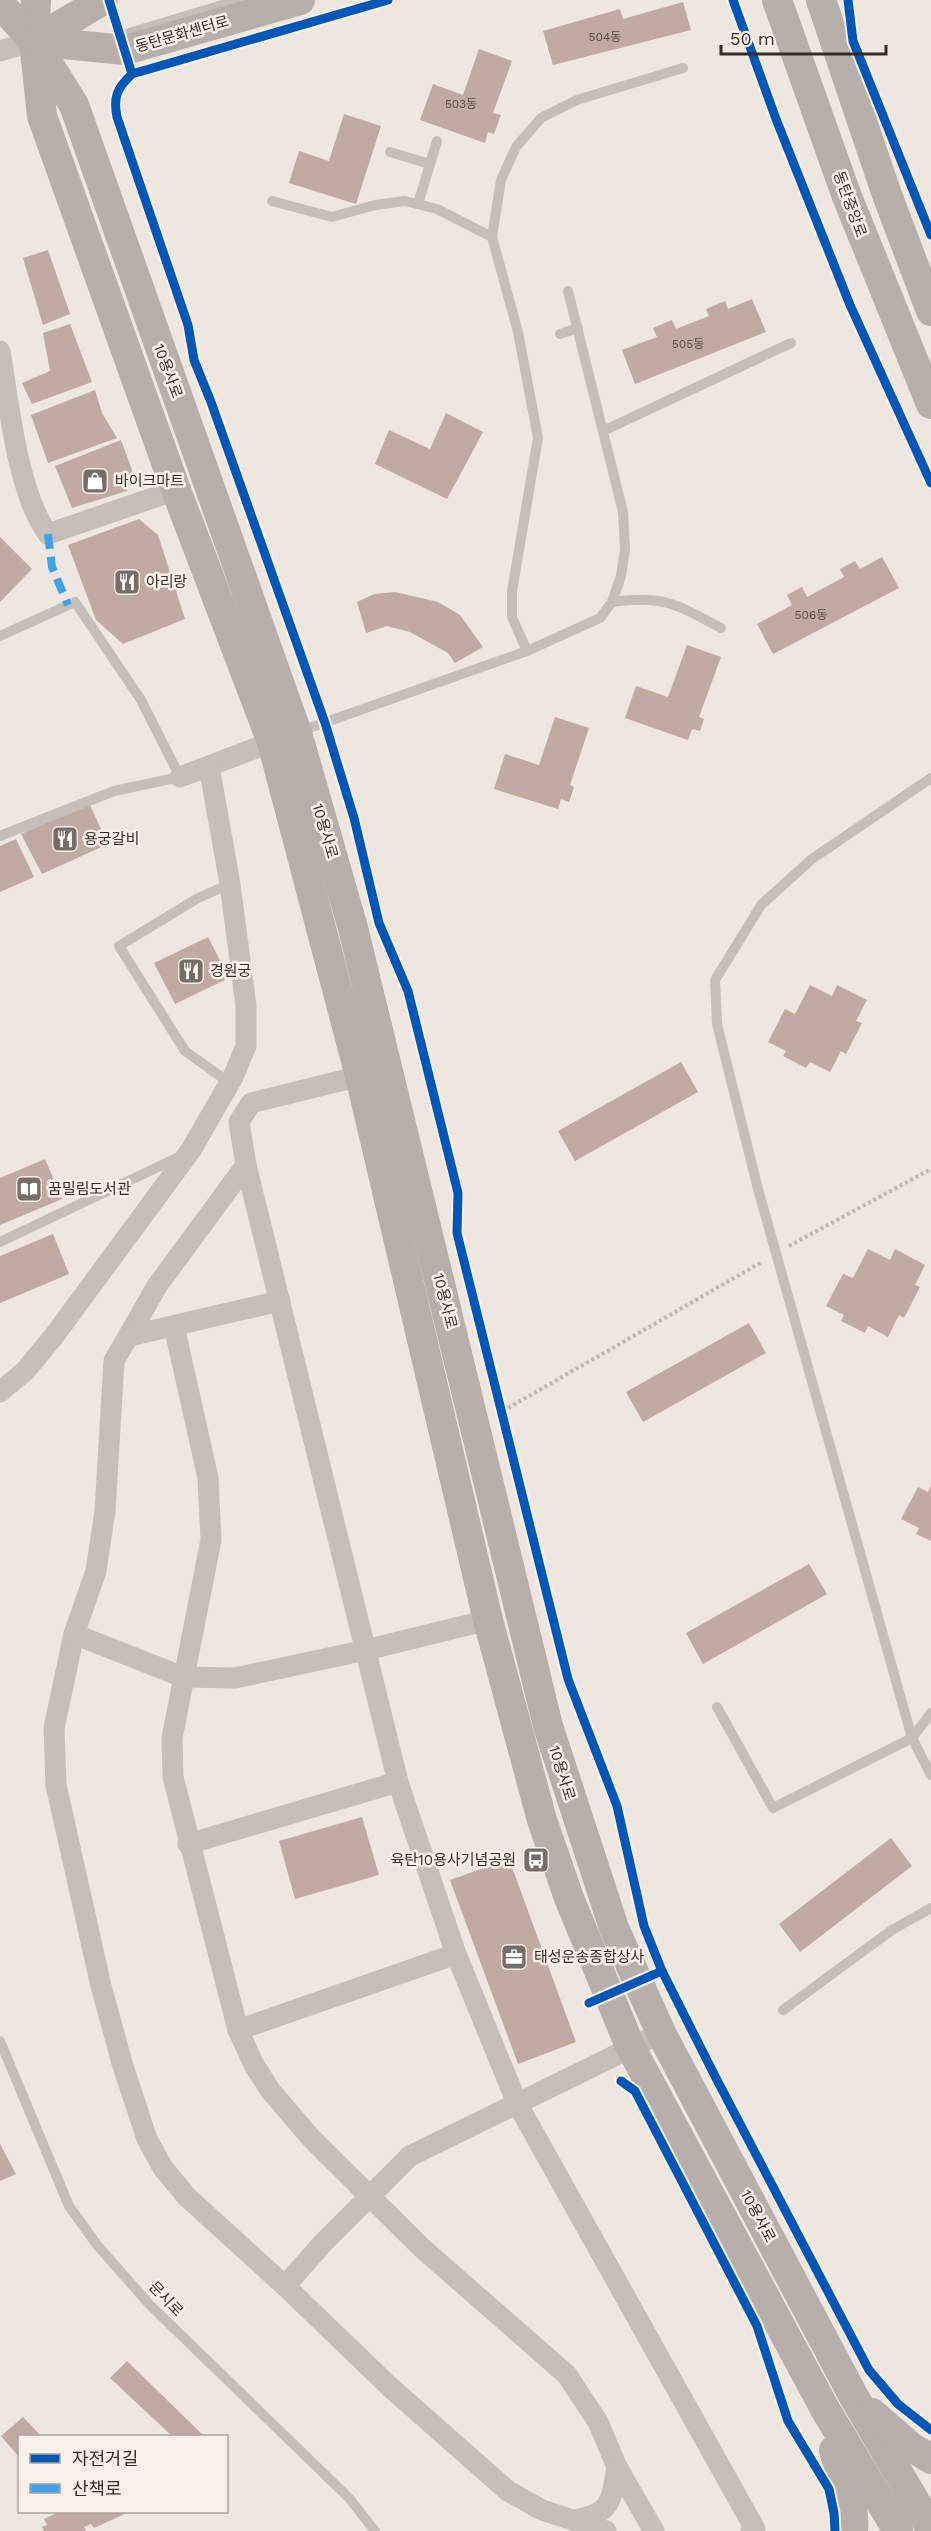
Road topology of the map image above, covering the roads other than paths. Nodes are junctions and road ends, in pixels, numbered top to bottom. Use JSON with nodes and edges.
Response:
{"nodes":[{"id":1,"x":15,"y":0,"type":"edge"},
{"id":2,"x":26,"y":0,"type":"edge"},
{"id":3,"x":36,"y":0,"type":"edge"},
{"id":4,"x":103,"y":0,"type":"edge"},
{"id":5,"x":238,"y":0,"type":"edge"},
{"id":6,"x":300,"y":0,"type":"edge"},
{"id":7,"x":777,"y":0,"type":"edge"},
{"id":8,"x":821,"y":0,"type":"edge"},
{"id":9,"x":0,"y":4,"type":"edge"},
{"id":10,"x":34,"y":41,"type":"junction"},
{"id":11,"x":0,"y":51,"type":"edge"},
{"id":12,"x":683,"y":68,"type":"dead end"},
{"id":13,"x":437,"y":141,"type":"dead end"},
{"id":14,"x":390,"y":152,"type":"dead end"},
{"id":15,"x":430,"y":164,"type":"junction"},
{"id":16,"x":273,"y":201,"type":"dead end"},
{"id":17,"x":417,"y":204,"type":"junction"},
{"id":18,"x":492,"y":237,"type":"junction"},
{"id":19,"x":568,"y":291,"type":"dead end"},
{"id":20,"x":931,"y":310,"type":"edge"},
{"id":21,"x":578,"y":328,"type":"junction"},
{"id":22,"x":560,"y":334,"type":"dead end"},
{"id":23,"x":791,"y":343,"type":"dead end"},
{"id":24,"x":0,"y":351,"type":"edge"},
{"id":25,"x":931,"y":405,"type":"edge"},
{"id":26,"x":603,"y":431,"type":"junction"},
{"id":27,"x":176,"y":490,"type":"junction"},
{"id":28,"x":612,"y":602,"type":"junction"},
{"id":29,"x":721,"y":628,"type":"dead end"},
{"id":30,"x":0,"y":636,"type":"edge"},
{"id":31,"x":526,"y":651,"type":"junction"},
{"id":32,"x":284,"y":737,"type":"junction"},
{"id":33,"x":210,"y":766,"type":"junction"},
{"id":34,"x":180,"y":777,"type":"junction"},
{"id":35,"x":931,"y":778,"type":"edge"},
{"id":36,"x":0,"y":836,"type":"edge"},
{"id":37,"x":230,"y":884,"type":"junction"},
{"id":38,"x":360,"y":1076,"type":"junction"},
{"id":39,"x":230,"y":1083,"type":"junction"},
{"id":40,"x":191,"y":1150,"type":"junction"},
{"id":41,"x":246,"y":1165,"type":"junction"},
{"id":42,"x":0,"y":1242,"type":"edge"},
{"id":43,"x":280,"y":1301,"type":"junction"},
{"id":44,"x":174,"y":1326,"type":"junction"},
{"id":45,"x":129,"y":1336,"type":"junction"},
{"id":46,"x":0,"y":1392,"type":"edge"},
{"id":47,"x":488,"y":1620,"type":"junction"},
{"id":48,"x":74,"y":1634,"type":"junction"},
{"id":49,"x":366,"y":1650,"type":"junction"},
{"id":50,"x":183,"y":1677,"type":"junction"},
{"id":51,"x":717,"y":1707,"type":"dead end"},
{"id":52,"x":931,"y":1713,"type":"edge"},
{"id":53,"x":912,"y":1738,"type":"junction"},
{"id":54,"x":931,"y":1775,"type":"edge"},
{"id":55,"x":398,"y":1782,"type":"junction"},
{"id":56,"x":188,"y":1844,"type":"junction"},
{"id":57,"x":931,"y":1908,"type":"edge"},
{"id":58,"x":456,"y":1954,"type":"junction"},
{"id":59,"x":783,"y":2010,"type":"dead end"},
{"id":60,"x":238,"y":2030,"type":"junction"},
{"id":61,"x":661,"y":2032,"type":"junction"},
{"id":62,"x":0,"y":2042,"type":"edge"},
{"id":63,"x":630,"y":2046,"type":"junction"},
{"id":64,"x":517,"y":2103,"type":"junction"},
{"id":65,"x":370,"y":2197,"type":"junction"},
{"id":66,"x":285,"y":2286,"type":"junction"},
{"id":67,"x":854,"y":2397,"type":"junction"},
{"id":68,"x":825,"y":2409,"type":"junction"},
{"id":69,"x":931,"y":2458,"type":"edge"},
{"id":70,"x":617,"y":2466,"type":"junction"},
{"id":71,"x":572,"y":2520,"type":"junction"},
{"id":72,"x":931,"y":2529,"type":"edge"},
{"id":73,"x":375,"y":2531,"type":"edge"},
{"id":74,"x":606,"y":2531,"type":"edge"},
{"id":75,"x":654,"y":2531,"type":"edge"},
{"id":76,"x":751,"y":2531,"type":"edge"},
{"id":77,"x":853,"y":2531,"type":"edge"},
{"id":78,"x":898,"y":2531,"type":"edge"}],
"edges":[{"from":1,"to":10,"type":"lane"},
{"from":2,"to":10,"type":"lane"},
{"from":3,"to":10,"type":"street","name":"10용사로"},
{"from":4,"to":10,"type":"street"},
{"from":5,"to":10,"type":"lane"},
{"from":6,"to":10,"type":"street","name":"동탄문화센터로"},
{"from":7,"to":25,"type":"street","name":"동탄중앙로"},
{"from":8,"to":20,"type":"street"},
{"from":9,"to":10,"type":"street","name":"10용사로"},
{"from":10,"to":11,"type":"street"},
{"from":10,"to":27,"type":"street","name":"10용사로"},
{"from":10,"to":32,"type":"street","name":"10용사로"},
{"from":12,"to":18,"type":"lane"},
{"from":13,"to":15,"type":"lane"},
{"from":14,"to":15,"type":"lane"},
{"from":15,"to":17,"type":"lane"},
{"from":16,"to":17,"type":"lane"},
{"from":17,"to":18,"type":"lane"},
{"from":18,"to":31,"type":"lane"},
{"from":19,"to":21,"type":"lane"},
{"from":21,"to":22,"type":"lane"},
{"from":21,"to":26,"type":"lane"},
{"from":23,"to":26,"type":"lane"},
{"from":24,"to":27,"type":"street"},
{"from":26,"to":28,"type":"lane"},
{"from":27,"to":32,"type":"street","name":"10용사로"},
{"from":28,"to":29,"type":"lane"},
{"from":28,"to":31,"type":"lane"},
{"from":30,"to":34,"type":"lane"},
{"from":31,"to":32,"type":"lane"},
{"from":32,"to":33,"type":"street"},
{"from":32,"to":38,"type":"street","name":"10용사로"},
{"from":32,"to":61,"type":"street","name":"10용사로"},
{"from":33,"to":34,"type":"street"},
{"from":33,"to":37,"type":"street"},
{"from":34,"to":36,"type":"lane"},
{"from":35,"to":53,"type":"lane"},
{"from":37,"to":39,"type":"street"},
{"from":37,"to":39,"type":"lane"},
{"from":38,"to":41,"type":"street"},
{"from":38,"to":47,"type":"street","name":"10용사로"},
{"from":39,"to":40,"type":"street"},
{"from":40,"to":42,"type":"lane"},
{"from":40,"to":46,"type":"street"},
{"from":41,"to":43,"type":"street"},
{"from":41,"to":45,"type":"street"},
{"from":43,"to":44,"type":"street"},
{"from":43,"to":49,"type":"street"},
{"from":44,"to":45,"type":"street"},
{"from":44,"to":50,"type":"street"},
{"from":45,"to":48,"type":"street"},
{"from":47,"to":49,"type":"street"},
{"from":47,"to":63,"type":"street","name":"10용사로"},
{"from":48,"to":50,"type":"street"},
{"from":48,"to":66,"type":"street"},
{"from":49,"to":50,"type":"street"},
{"from":49,"to":55,"type":"street"},
{"from":50,"to":56,"type":"street"},
{"from":51,"to":53,"type":"lane"},
{"from":52,"to":53,"type":"lane"},
{"from":53,"to":54,"type":"lane"},
{"from":55,"to":56,"type":"street"},
{"from":55,"to":58,"type":"street"},
{"from":56,"to":60,"type":"street"},
{"from":57,"to":59,"type":"lane"},
{"from":58,"to":60,"type":"street"},
{"from":58,"to":64,"type":"street"},
{"from":60,"to":65,"type":"street"},
{"from":61,"to":63,"type":"street"},
{"from":61,"to":67,"type":"street","name":"10용사로"},
{"from":62,"to":73,"type":"lane","name":"문시로"},
{"from":63,"to":64,"type":"street"},
{"from":63,"to":68,"type":"street","name":"10용사로"},
{"from":64,"to":65,"type":"street"},
{"from":64,"to":76,"type":"street"},
{"from":65,"to":66,"type":"street"},
{"from":65,"to":70,"type":"street"},
{"from":66,"to":71,"type":"street"},
{"from":67,"to":69,"type":"street"},
{"from":67,"to":72,"type":"street","name":"10용사로"},
{"from":68,"to":77,"type":"street"},
{"from":68,"to":78,"type":"street","name":"10용사로"},
{"from":70,"to":71,"type":"street"},
{"from":70,"to":75,"type":"street"},
{"from":71,"to":74,"type":"street"}]}
